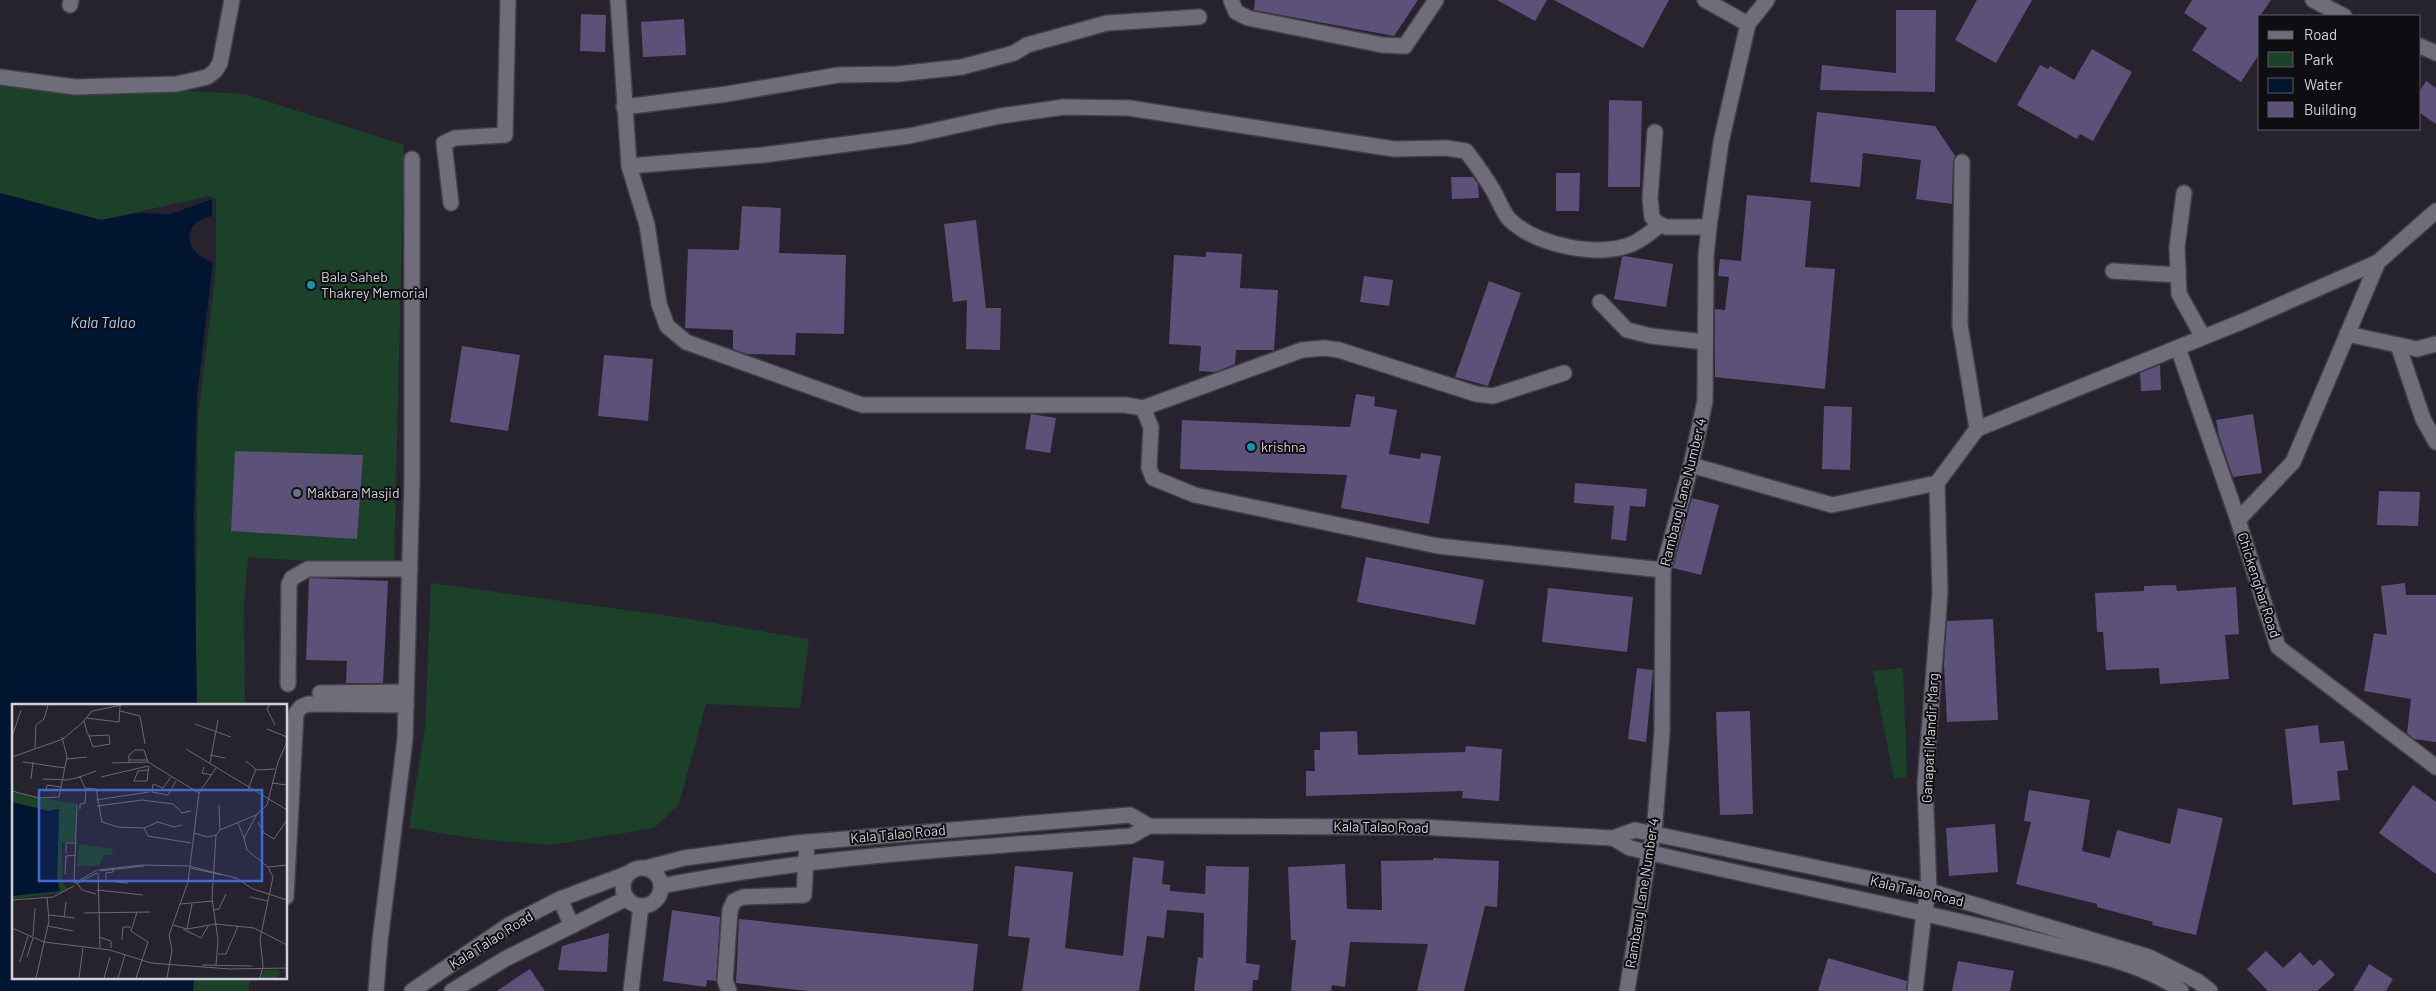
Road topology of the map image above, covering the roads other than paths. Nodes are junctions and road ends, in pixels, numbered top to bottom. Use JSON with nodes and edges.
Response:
{"nodes":[{"id":1,"x":232,"y":0,"type":"edge"},
{"id":2,"x":508,"y":0,"type":"edge"},
{"id":3,"x":618,"y":0,"type":"edge"},
{"id":4,"x":1230,"y":0,"type":"edge"},
{"id":5,"x":1436,"y":0,"type":"edge"},
{"id":6,"x":1705,"y":0,"type":"edge"},
{"id":7,"x":1767,"y":0,"type":"edge"},
{"id":8,"x":2313,"y":0,"type":"edge"},
{"id":9,"x":2342,"y":15,"type":"edge"},
{"id":10,"x":1199,"y":18,"type":"dead end"},
{"id":11,"x":1748,"y":24,"type":"junction"},
{"id":12,"x":2421,"y":46,"type":"edge"},
{"id":13,"x":2436,"y":53,"type":"edge"},
{"id":14,"x":0,"y":77,"type":"edge"},
{"id":15,"x":624,"y":107,"type":"junction"},
{"id":16,"x":1655,"y":132,"type":"dead end"},
{"id":17,"x":412,"y":159,"type":"dead end"},
{"id":18,"x":1962,"y":162,"type":"dead end"},
{"id":19,"x":629,"y":166,"type":"junction"},
{"id":20,"x":2184,"y":193,"type":"dead end"},
{"id":21,"x":451,"y":203,"type":"dead end"},
{"id":22,"x":2436,"y":211,"type":"edge"},
{"id":23,"x":1660,"y":225,"type":"junction"},
{"id":24,"x":1709,"y":227,"type":"junction"},
{"id":25,"x":2378,"y":262,"type":"junction"},
{"id":26,"x":2113,"y":271,"type":"dead end"},
{"id":27,"x":2178,"y":275,"type":"junction"},
{"id":28,"x":1600,"y":302,"type":"dead end"},
{"id":29,"x":2347,"y":334,"type":"junction"},
{"id":30,"x":2203,"y":337,"type":"junction"},
{"id":31,"x":1705,"y":342,"type":"junction"},
{"id":32,"x":2436,"y":344,"type":"edge"},
{"id":33,"x":2398,"y":345,"type":"junction"},
{"id":34,"x":2178,"y":348,"type":"junction"},
{"id":35,"x":1564,"y":373,"type":"dead end"},
{"id":36,"x":1143,"y":408,"type":"junction"},
{"id":37,"x":1977,"y":429,"type":"junction"},
{"id":38,"x":2436,"y":442,"type":"edge"},
{"id":39,"x":1691,"y":465,"type":"junction"},
{"id":40,"x":1937,"y":483,"type":"junction"},
{"id":41,"x":2238,"y":520,"type":"junction"},
{"id":42,"x":410,"y":569,"type":"junction"},
{"id":43,"x":1663,"y":570,"type":"junction"},
{"id":44,"x":288,"y":684,"type":"dead end"},
{"id":45,"x":320,"y":693,"type":"dead end"},
{"id":46,"x":406,"y":698,"type":"junction"},
{"id":47,"x":2436,"y":767,"type":"edge"},
{"id":48,"x":1149,"y":826,"type":"junction"},
{"id":49,"x":1654,"y":834,"type":"junction"},
{"id":50,"x":1613,"y":838,"type":"junction"},
{"id":51,"x":807,"y":842,"type":"junction"},
{"id":52,"x":1649,"y":852,"type":"junction"},
{"id":53,"x":288,"y":860,"type":"edge"},
{"id":54,"x":807,"y":862,"type":"junction"},
{"id":55,"x":646,"y":868,"type":"junction"},
{"id":56,"x":629,"y":873,"type":"junction"},
{"id":57,"x":661,"y":886,"type":"junction"},
{"id":58,"x":1929,"y":891,"type":"junction"},
{"id":59,"x":627,"y":898,"type":"junction"},
{"id":60,"x":560,"y":899,"type":"junction"},
{"id":61,"x":641,"y":906,"type":"junction"},
{"id":62,"x":1924,"y":912,"type":"junction"},
{"id":63,"x":572,"y":926,"type":"junction"},
{"id":64,"x":376,"y":991,"type":"edge"},
{"id":65,"x":412,"y":991,"type":"edge"},
{"id":66,"x":452,"y":991,"type":"edge"},
{"id":67,"x":630,"y":991,"type":"edge"},
{"id":68,"x":730,"y":991,"type":"edge"},
{"id":69,"x":1627,"y":991,"type":"edge"},
{"id":70,"x":1915,"y":991,"type":"edge"},
{"id":71,"x":2181,"y":991,"type":"edge"},
{"id":72,"x":2210,"y":991,"type":"edge"}],
"edges":[{"from":1,"to":14,"type":"street"},
{"from":2,"to":21,"type":"street"},
{"from":3,"to":15,"type":"street"},
{"from":4,"to":5,"type":"street"},
{"from":6,"to":11,"type":"street"},
{"from":7,"to":11,"type":"street","name":"Rambaug Lane Number 4"},
{"from":8,"to":9,"type":"street"},
{"from":10,"to":15,"type":"street"},
{"from":11,"to":24,"type":"street","name":"Rambaug Lane Number 4"},
{"from":12,"to":13,"type":"street"},
{"from":15,"to":19,"type":"street"},
{"from":16,"to":23,"type":"street"},
{"from":17,"to":42,"type":"street"},
{"from":18,"to":37,"type":"street"},
{"from":19,"to":23,"type":"street"},
{"from":19,"to":36,"type":"street"},
{"from":20,"to":27,"type":"street"},
{"from":22,"to":25,"type":"street","name":"Chickenghar Road"},
{"from":23,"to":24,"type":"street"},
{"from":24,"to":31,"type":"street","name":"Rambaug Lane Number 4"},
{"from":25,"to":29,"type":"street","name":"Chickenghar Road"},
{"from":25,"to":30,"type":"street"},
{"from":26,"to":27,"type":"street"},
{"from":27,"to":30,"type":"street"},
{"from":28,"to":31,"type":"street"},
{"from":29,"to":33,"type":"street"},
{"from":29,"to":41,"type":"street","name":"Chickenghar Road"},
{"from":30,"to":34,"type":"street"},
{"from":31,"to":39,"type":"street","name":"Rambaug Lane Number 4"},
{"from":32,"to":33,"type":"street"},
{"from":33,"to":38,"type":"street"},
{"from":34,"to":37,"type":"street"},
{"from":34,"to":41,"type":"street"},
{"from":35,"to":36,"type":"street"},
{"from":36,"to":43,"type":"street"},
{"from":37,"to":40,"type":"street"},
{"from":39,"to":40,"type":"street"},
{"from":39,"to":43,"type":"street","name":"Rambaug Lane Number 4"},
{"from":40,"to":58,"type":"street","name":"Ganapati Mandir Marg"},
{"from":41,"to":47,"type":"street","name":"Chickenghar Road"},
{"from":42,"to":44,"type":"street"},
{"from":42,"to":46,"type":"street"},
{"from":43,"to":49,"type":"street","name":"Rambaug Lane Number 4"},
{"from":45,"to":46,"type":"street"},
{"from":46,"to":53,"type":"street"},
{"from":46,"to":64,"type":"street"},
{"from":48,"to":50,"type":"street","name":"Kala Talao Road"},
{"from":48,"to":51,"type":"street","name":"Kala Talao Road"},
{"from":48,"to":54,"type":"street","name":"Kala Talao Road"},
{"from":49,"to":50,"type":"street","name":"Kala Talao Road"},
{"from":49,"to":52,"type":"street","name":"Rambaug Lane Number 4"},
{"from":49,"to":58,"type":"street","name":"Kala Talao Road"},
{"from":50,"to":52,"type":"street","name":"Kala Talao Road"},
{"from":51,"to":54,"type":"street"},
{"from":51,"to":55,"type":"street","name":"Kala Talao Road"},
{"from":52,"to":62,"type":"street","name":"Kala Talao Road"},
{"from":52,"to":69,"type":"street","name":"Rambaug Lane Number 4"},
{"from":54,"to":57,"type":"street","name":"Kala Talao Road"},
{"from":54,"to":68,"type":"street"},
{"from":55,"to":56,"type":"street"},
{"from":55,"to":57,"type":"street"},
{"from":56,"to":59,"type":"street"},
{"from":56,"to":60,"type":"street","name":"Kala Talao Road"},
{"from":57,"to":61,"type":"street"},
{"from":58,"to":62,"type":"street","name":"Ganapati Mandir Marg"},
{"from":58,"to":72,"type":"street","name":"Kala Talao Road"},
{"from":59,"to":61,"type":"street"},
{"from":59,"to":63,"type":"street","name":"Kala Talao Road"},
{"from":60,"to":63,"type":"street"},
{"from":60,"to":65,"type":"street","name":"Kala Talao Road"},
{"from":61,"to":67,"type":"street"},
{"from":62,"to":70,"type":"street","name":"Ganapati Mandir Marg"},
{"from":62,"to":71,"type":"street","name":"Kala Talao Road"},
{"from":63,"to":66,"type":"street","name":"Kala Talao Road"}]}
